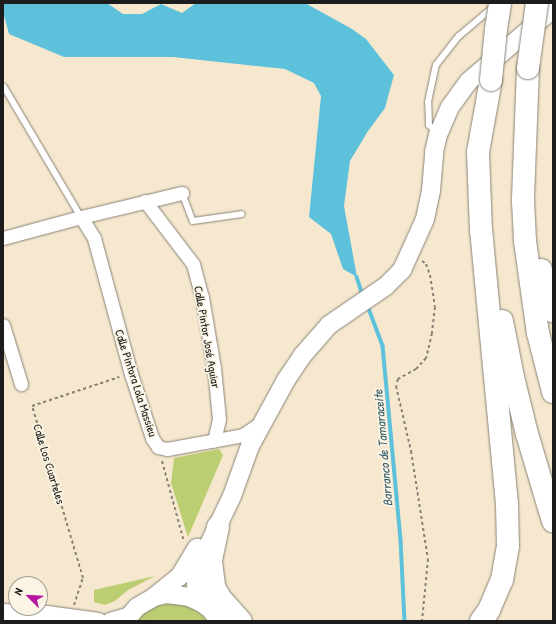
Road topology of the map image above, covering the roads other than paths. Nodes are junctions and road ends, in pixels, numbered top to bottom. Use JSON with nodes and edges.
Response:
{"nodes":[{"id":1,"x":499,"y":3,"type":"edge"},
{"id":2,"x":537,"y":3,"type":"edge"},
{"id":3,"x":553,"y":9,"type":"edge"},
{"id":4,"x":4,"y":86,"type":"dead end"},
{"id":5,"x":438,"y":135,"type":"junction"},
{"id":6,"x":483,"y":151,"type":"junction"},
{"id":7,"x":531,"y":156,"type":"junction"},
{"id":8,"x":182,"y":193,"type":"joint"},
{"id":9,"x":145,"y":201,"type":"junction"},
{"id":10,"x":242,"y":214,"type":"dead end"},
{"id":11,"x":81,"y":217,"type":"junction"},
{"id":12,"x":3,"y":238,"type":"edge"},
{"id":13,"x":553,"y":311,"type":"edge"},
{"id":14,"x":3,"y":325,"type":"edge"},
{"id":15,"x":21,"y":384,"type":"dead end"},
{"id":16,"x":553,"y":392,"type":"edge"},
{"id":17,"x":261,"y":423,"type":"junction"},
{"id":18,"x":214,"y":440,"type":"junction"},
{"id":19,"x":236,"y":481,"type":"junction"},
{"id":20,"x":553,"y":521,"type":"edge"},
{"id":21,"x":218,"y":527,"type":"junction"},
{"id":22,"x":154,"y":597,"type":"junction"},
{"id":23,"x":202,"y":603,"type":"junction"},
{"id":24,"x":3,"y":612,"type":"edge"},
{"id":25,"x":127,"y":618,"type":"edge"},
{"id":26,"x":99,"y":621,"type":"edge"},
{"id":27,"x":110,"y":621,"type":"edge"},
{"id":28,"x":219,"y":621,"type":"edge"},
{"id":29,"x":241,"y":621,"type":"edge"},
{"id":30,"x":481,"y":621,"type":"edge"}],
"edges":[{"from":1,"to":5,"type":"lane"},
{"from":1,"to":6,"type":"highway","bridge":true},
{"from":2,"to":7,"type":"highway","bridge":true},
{"from":3,"to":5,"type":"main road"},
{"from":4,"to":11,"type":"lane"},
{"from":5,"to":17,"type":"main road"},
{"from":6,"to":20,"type":"highway"},
{"from":6,"to":30,"type":"highway"},
{"from":7,"to":13,"type":"highway"},
{"from":7,"to":16,"type":"highway"},
{"from":8,"to":9,"type":"street"},
{"from":8,"to":10,"type":"lane"},
{"from":9,"to":11,"type":"street"},
{"from":9,"to":18,"type":"street","name":"Calle Pintor José Aguiar"},
{"from":11,"to":12,"type":"street"},
{"from":11,"to":18,"type":"street","name":"Calle Pintora Lola Massieu"},
{"from":14,"to":15,"type":"street"},
{"from":17,"to":18,"type":"street","name":"Calle Pintora Lola Massieu"},
{"from":17,"to":19,"type":"main road"},
{"from":19,"to":21,"type":"main road"},
{"from":19,"to":22,"type":"main road"},
{"from":21,"to":23,"type":"main road"},
{"from":21,"to":29,"type":"highway"},
{"from":22,"to":23,"type":"main road"},
{"from":22,"to":25,"type":"main road"},
{"from":23,"to":28,"type":"main road"},
{"from":24,"to":26,"type":"street"},
{"from":25,"to":27,"type":"street"}]}
